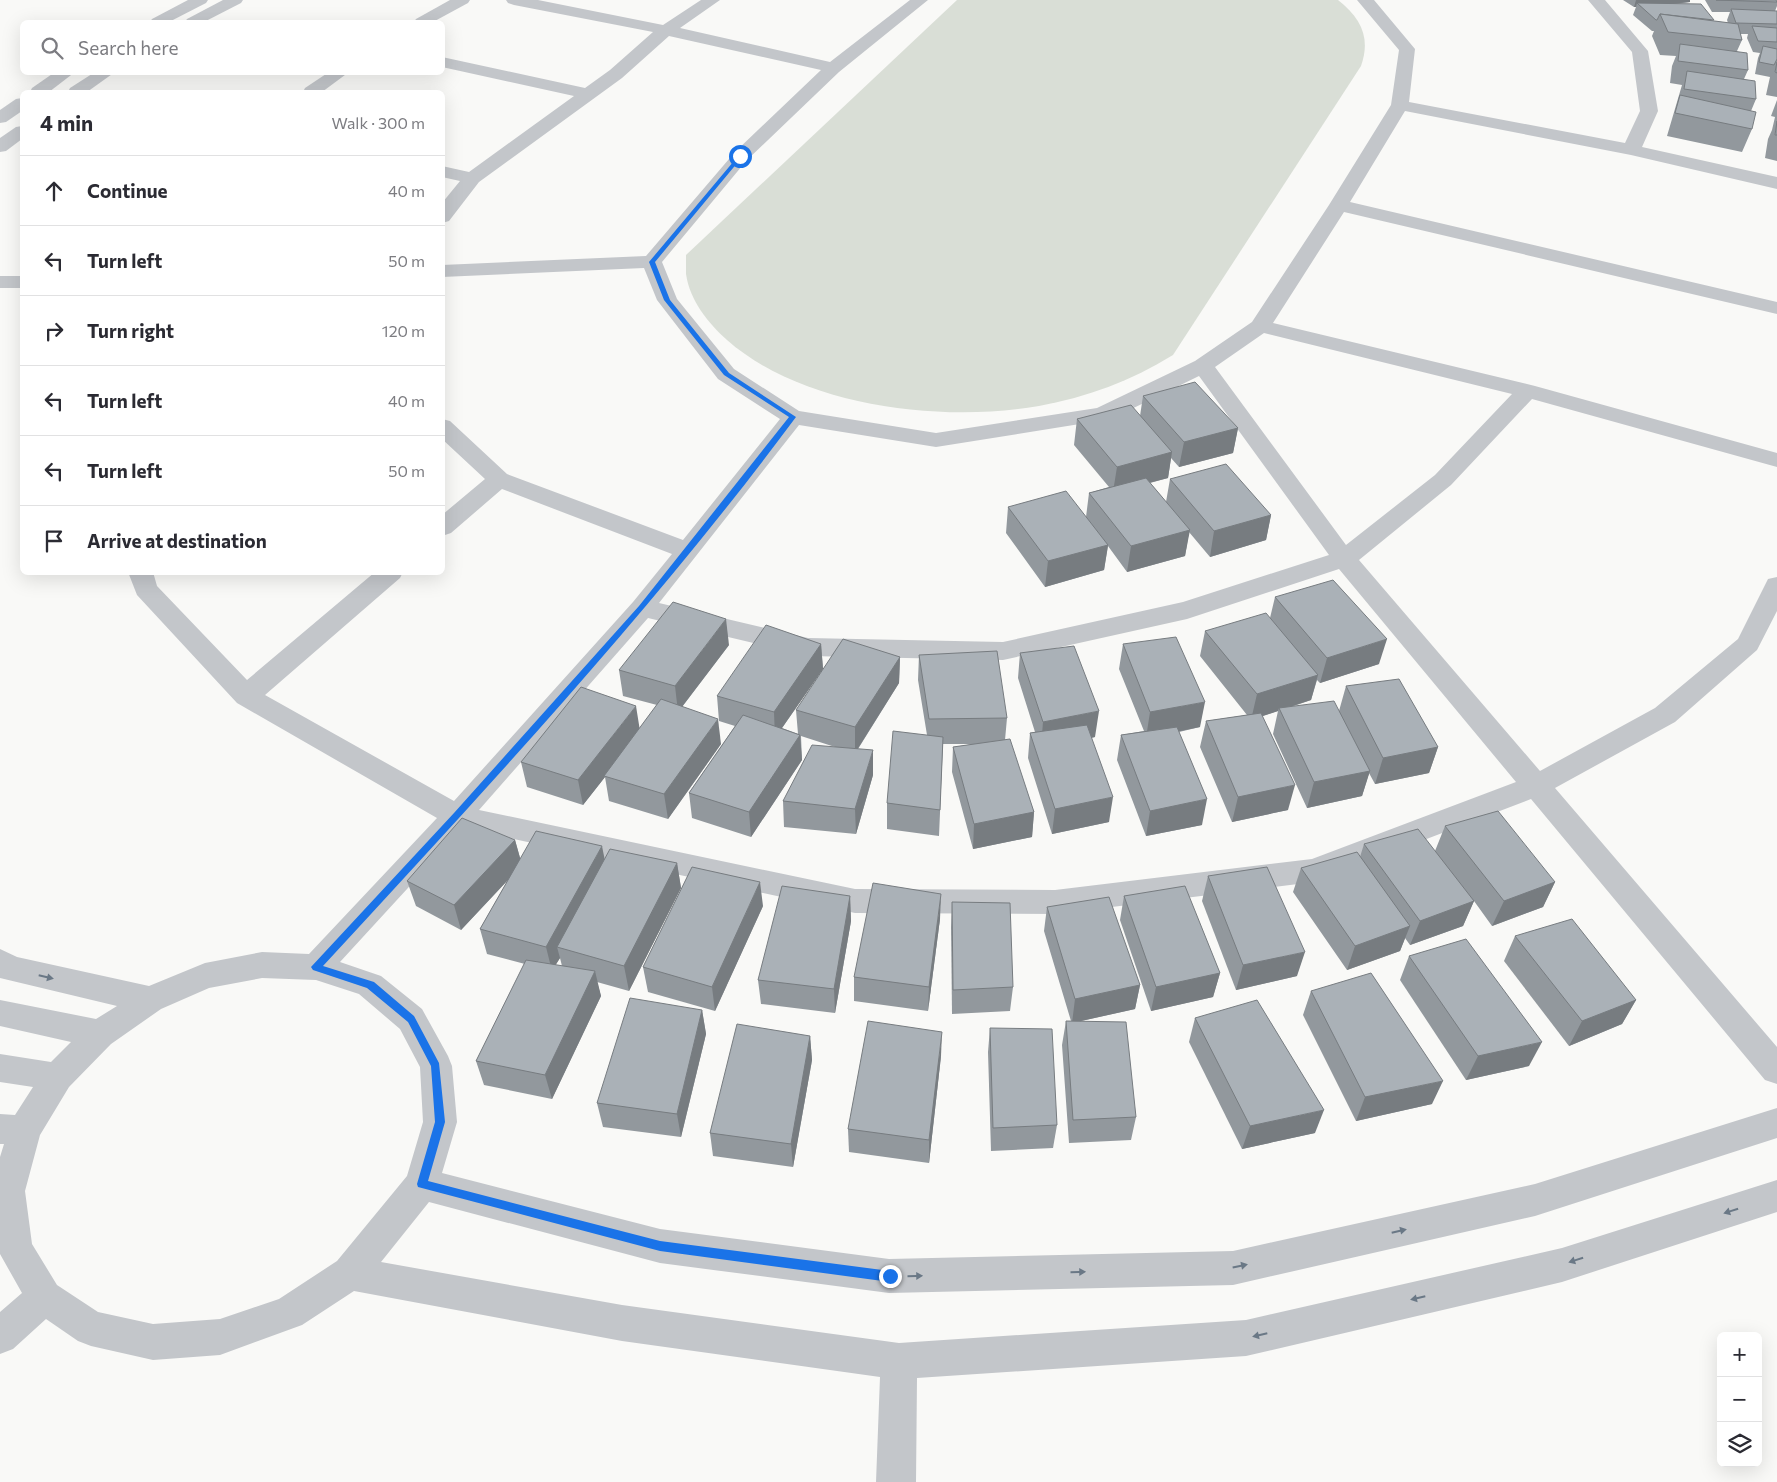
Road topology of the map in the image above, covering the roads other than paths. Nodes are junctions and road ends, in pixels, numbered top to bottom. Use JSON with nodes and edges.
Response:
{"nodes":[{"id":1,"x":200,"y":0,"type":"edge"},
{"id":2,"x":236,"y":0,"type":"edge"},
{"id":3,"x":462,"y":0,"type":"edge"},
{"id":4,"x":514,"y":0,"type":"edge"},
{"id":5,"x":712,"y":0,"type":"edge"},
{"id":6,"x":920,"y":0,"type":"edge"},
{"id":7,"x":1365,"y":0,"type":"edge"},
{"id":8,"x":1596,"y":0,"type":"edge"},
{"id":9,"x":162,"y":20,"type":"edge"},
{"id":10,"x":197,"y":20,"type":"edge"},
{"id":11,"x":426,"y":20,"type":"edge"},
{"id":12,"x":666,"y":30,"type":"junction"},
{"id":13,"x":445,"y":63,"type":"edge"},
{"id":14,"x":833,"y":68,"type":"junction"},
{"id":15,"x":63,"y":75,"type":"edge"},
{"id":16,"x":102,"y":75,"type":"edge"},
{"id":17,"x":336,"y":75,"type":"edge"},
{"id":18,"x":41,"y":90,"type":"edge"},
{"id":19,"x":79,"y":90,"type":"edge"},
{"id":20,"x":314,"y":90,"type":"edge"},
{"id":21,"x":588,"y":94,"type":"junction"},
{"id":22,"x":20,"y":104,"type":"edge"},
{"id":23,"x":1400,"y":105,"type":"junction"},
{"id":24,"x":0,"y":118,"type":"edge"},
{"id":25,"x":20,"y":132,"type":"edge"},
{"id":26,"x":0,"y":147,"type":"edge"},
{"id":27,"x":1631,"y":150,"type":"junction"},
{"id":28,"x":445,"y":172,"type":"edge"},
{"id":29,"x":472,"y":178,"type":"junction"},
{"id":30,"x":1777,"y":184,"type":"edge"},
{"id":31,"x":1339,"y":205,"type":"junction"},
{"id":32,"x":445,"y":213,"type":"edge"},
{"id":33,"x":652,"y":262,"type":"junction"},
{"id":34,"x":445,"y":271,"type":"edge"},
{"id":35,"x":0,"y":282,"type":"edge"},
{"id":36,"x":20,"y":282,"type":"edge"},
{"id":37,"x":1777,"y":308,"type":"edge"},
{"id":38,"x":1260,"y":326,"type":"junction"},
{"id":39,"x":1204,"y":366,"type":"junction"},
{"id":40,"x":1527,"y":391,"type":"junction"},
{"id":41,"x":793,"y":417,"type":"junction"},
{"id":42,"x":445,"y":429,"type":"edge"},
{"id":43,"x":1777,"y":460,"type":"edge"},
{"id":44,"x":499,"y":480,"type":"junction"},
{"id":45,"x":445,"y":525,"type":"edge"},
{"id":46,"x":688,"y":551,"type":"junction"},
{"id":47,"x":1344,"y":559,"type":"junction"},
{"id":48,"x":141,"y":575,"type":"edge"},
{"id":49,"x":387,"y":575,"type":"edge"},
{"id":50,"x":1777,"y":585,"type":"edge"},
{"id":51,"x":642,"y":608,"type":"junction"},
{"id":52,"x":246,"y":696,"type":"junction"},
{"id":53,"x":1537,"y":785,"type":"junction"},
{"id":54,"x":457,"y":816,"type":"junction"},
{"id":55,"x":0,"y":962,"type":"edge"},
{"id":56,"x":316,"y":967,"type":"junction"},
{"id":57,"x":150,"y":1000,"type":"junction"},
{"id":58,"x":0,"y":1013,"type":"edge"},
{"id":59,"x":100,"y":1034,"type":"junction"},
{"id":60,"x":0,"y":1068,"type":"edge"},
{"id":61,"x":1777,"y":1070,"type":"edge"},
{"id":62,"x":57,"y":1077,"type":"junction"},
{"id":63,"x":1777,"y":1124,"type":"edge"},
{"id":64,"x":12,"y":1130,"type":"edge"},
{"id":65,"x":422,"y":1184,"type":"junction"},
{"id":66,"x":1777,"y":1196,"type":"edge"},
{"id":67,"x":350,"y":1273,"type":"junction"},
{"id":68,"x":44,"y":1296,"type":"junction"},
{"id":69,"x":0,"y":1336,"type":"edge"},
{"id":70,"x":899,"y":1361,"type":"junction"},
{"id":71,"x":896,"y":1482,"type":"edge"}],
"edges":[{"from":1,"to":9,"type":"street"},
{"from":2,"to":10,"type":"street"},
{"from":3,"to":11,"type":"street"},
{"from":4,"to":12,"type":"street"},
{"from":5,"to":12,"type":"street"},
{"from":6,"to":14,"type":"street"},
{"from":7,"to":23,"type":"street"},
{"from":8,"to":27,"type":"street"},
{"from":12,"to":14,"type":"street"},
{"from":12,"to":21,"type":"street"},
{"from":13,"to":21,"type":"street"},
{"from":14,"to":33,"type":"street"},
{"from":15,"to":18,"type":"street"},
{"from":16,"to":19,"type":"street"},
{"from":17,"to":20,"type":"street"},
{"from":21,"to":29,"type":"street"},
{"from":22,"to":24,"type":"street"},
{"from":23,"to":27,"type":"street"},
{"from":23,"to":31,"type":"street"},
{"from":25,"to":26,"type":"street"},
{"from":27,"to":30,"type":"street"},
{"from":28,"to":29,"type":"street"},
{"from":29,"to":32,"type":"street"},
{"from":31,"to":37,"type":"street"},
{"from":31,"to":38,"type":"street"},
{"from":33,"to":34,"type":"street"},
{"from":33,"to":41,"type":"street"},
{"from":35,"to":36,"type":"street"},
{"from":38,"to":39,"type":"street"},
{"from":38,"to":40,"type":"street"},
{"from":39,"to":41,"type":"street"},
{"from":39,"to":47,"type":"street"},
{"from":40,"to":43,"type":"street"},
{"from":40,"to":47,"type":"street"},
{"from":41,"to":46,"type":"street"},
{"from":42,"to":44,"type":"street"},
{"from":44,"to":45,"type":"street"},
{"from":44,"to":46,"type":"street"},
{"from":46,"to":51,"type":"street"},
{"from":47,"to":51,"type":"street"},
{"from":47,"to":53,"type":"street"},
{"from":48,"to":52,"type":"street"},
{"from":49,"to":52,"type":"street"},
{"from":50,"to":53,"type":"street"},
{"from":51,"to":54,"type":"street"},
{"from":52,"to":54,"type":"street"},
{"from":53,"to":54,"type":"street"},
{"from":53,"to":61,"type":"street"},
{"from":54,"to":56,"type":"street"},
{"from":55,"to":57,"type":"street","one_way":true},
{"from":56,"to":57,"type":"street"},
{"from":56,"to":65,"type":"street"},
{"from":57,"to":59,"type":"street"},
{"from":58,"to":59,"type":"street"},
{"from":59,"to":62,"type":"street"},
{"from":60,"to":62,"type":"street"},
{"from":62,"to":64,"type":"street"},
{"from":65,"to":63,"type":"street","one_way":true},
{"from":64,"to":68,"type":"street"},
{"from":65,"to":67,"type":"street"},
{"from":66,"to":70,"type":"street","one_way":true},
{"from":67,"to":68,"type":"street"},
{"from":67,"to":70,"type":"street"},
{"from":68,"to":69,"type":"street"},
{"from":70,"to":71,"type":"street"}]}
